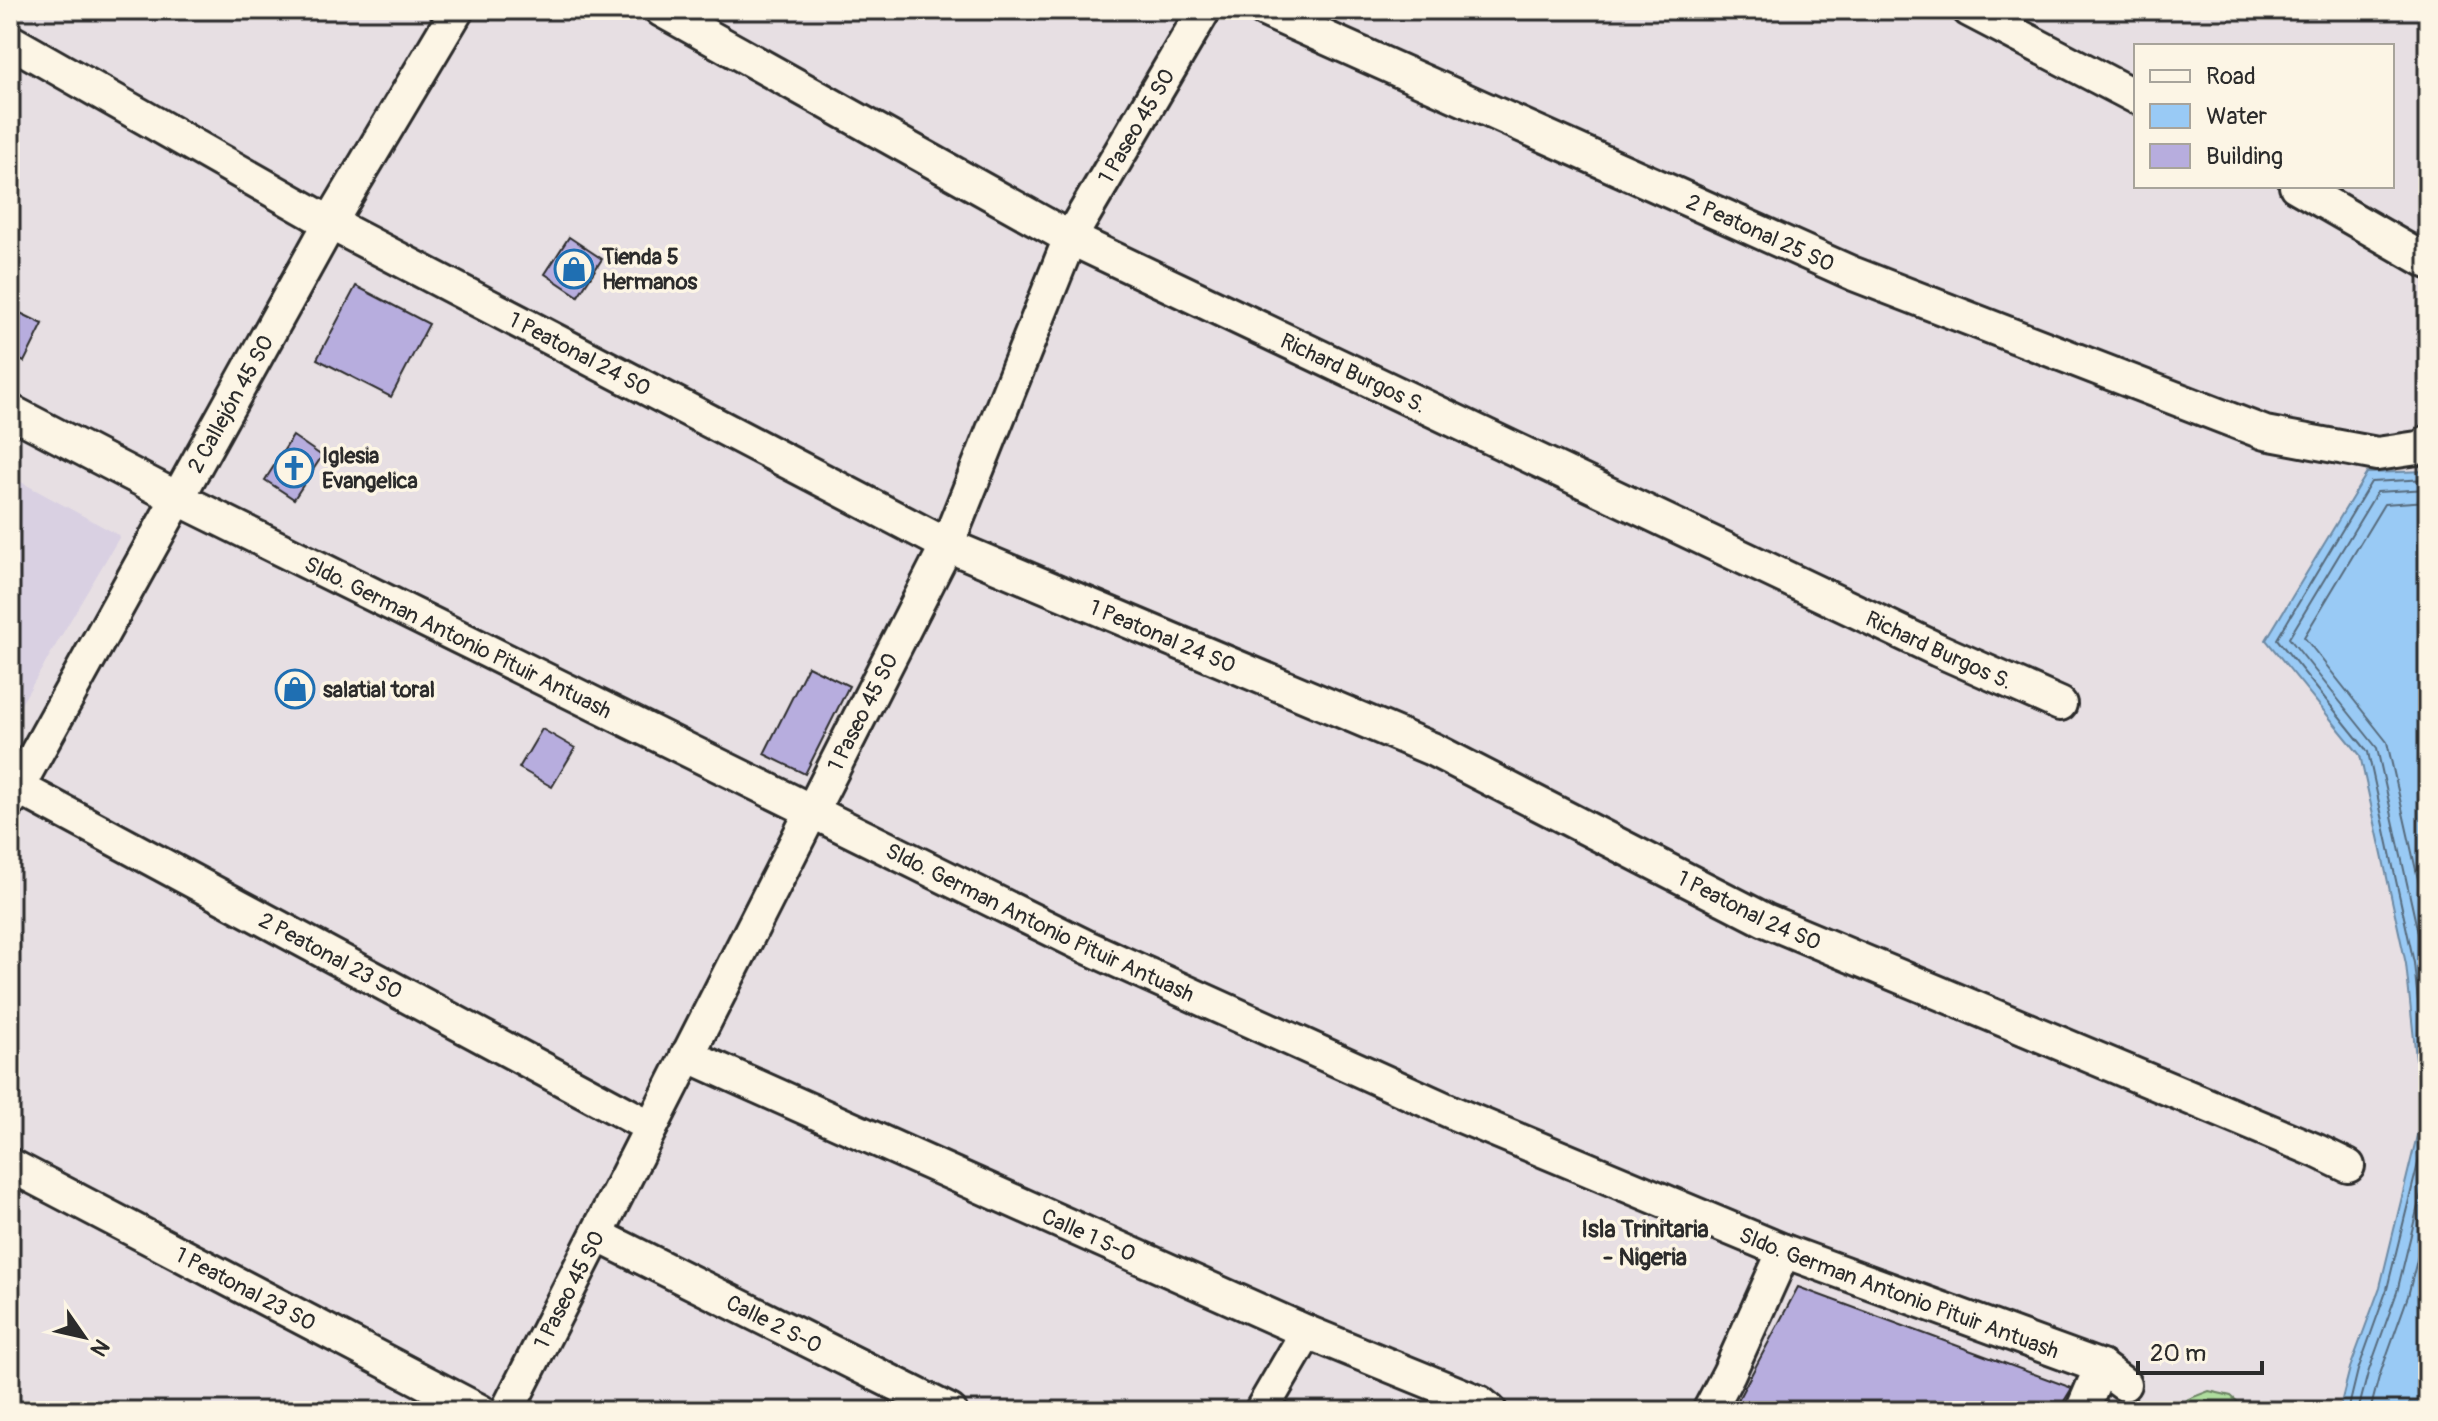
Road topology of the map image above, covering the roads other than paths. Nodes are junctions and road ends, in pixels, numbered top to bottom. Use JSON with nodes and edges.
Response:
{"nodes":[{"id":1,"x":457,"y":10,"type":"edge"},
{"id":2,"x":661,"y":10,"type":"edge"},
{"id":3,"x":1204,"y":10,"type":"edge"},
{"id":4,"x":1264,"y":10,"type":"edge"},
{"id":5,"x":1969,"y":10,"type":"edge"},
{"id":6,"x":10,"y":41,"type":"edge"},
{"id":7,"x":2134,"y":96,"type":"edge"},
{"id":8,"x":2299,"y":188,"type":"edge"},
{"id":9,"x":330,"y":223,"type":"junction"},
{"id":10,"x":1070,"y":238,"type":"junction"},
{"id":11,"x":2428,"y":262,"type":"edge"},
{"id":12,"x":10,"y":411,"type":"edge"},
{"id":13,"x":2428,"y":442,"type":"edge"},
{"id":14,"x":179,"y":499,"type":"junction"},
{"id":15,"x":947,"y":545,"type":"junction"},
{"id":16,"x":2060,"y":704,"type":"dead end"},
{"id":17,"x":13,"y":790,"type":"edge"},
{"id":18,"x":812,"y":811,"type":"junction"},
{"id":19,"x":687,"y":1055,"type":"junction"},
{"id":20,"x":651,"y":1127,"type":"junction"},
{"id":21,"x":10,"y":1165,"type":"edge"},
{"id":22,"x":2348,"y":1166,"type":"dead end"},
{"id":23,"x":597,"y":1235,"type":"junction"},
{"id":24,"x":1784,"y":1251,"type":"junction"},
{"id":25,"x":1307,"y":1332,"type":"junction"},
{"id":26,"x":480,"y":1411,"type":"edge"},
{"id":27,"x":507,"y":1411,"type":"edge"},
{"id":28,"x":950,"y":1411,"type":"edge"},
{"id":29,"x":1261,"y":1411,"type":"edge"},
{"id":30,"x":1490,"y":1411,"type":"edge"},
{"id":31,"x":1709,"y":1411,"type":"edge"},
{"id":32,"x":2082,"y":1411,"type":"edge"}],
"edges":[{"from":1,"to":9,"type":"street","name":"2 Callejón 45 SO"},
{"from":2,"to":10,"type":"street","name":"Richard Burgos S."},
{"from":3,"to":10,"type":"street","name":"1 Paseo 45 SO"},
{"from":4,"to":13,"type":"street","name":"2 Peatonal 25 SO"},
{"from":5,"to":7,"type":"street"},
{"from":6,"to":9,"type":"street","name":"1 Peatonal 24 SO"},
{"from":8,"to":11,"type":"street"},
{"from":9,"to":14,"type":"street","name":"2 Callejón 45 SO"},
{"from":9,"to":15,"type":"street","name":"1 Peatonal 24 SO"},
{"from":10,"to":15,"type":"street","name":"1 Paseo 45 SO"},
{"from":10,"to":16,"type":"street","name":"Richard Burgos S."},
{"from":12,"to":14,"type":"street","name":"Sldo. German Antonio Pituir Antuash"},
{"from":14,"to":17,"type":"street","name":"2 Callejón 45 SO"},
{"from":14,"to":18,"type":"street","name":"Sldo. German Antonio Pituir Antuash"},
{"from":15,"to":18,"type":"street","name":"1 Paseo 45 SO"},
{"from":15,"to":22,"type":"street","name":"1 Peatonal 24 SO"},
{"from":17,"to":20,"type":"street","name":"2 Peatonal 23 SO"},
{"from":18,"to":19,"type":"street","name":"1 Paseo 45 SO"},
{"from":18,"to":24,"type":"street","name":"Sldo. German Antonio Pituir Antuash"},
{"from":19,"to":20,"type":"street","name":"1 Paseo 45 SO"},
{"from":19,"to":25,"type":"street","name":"Calle 1 S-O"},
{"from":20,"to":23,"type":"street","name":"1 Paseo 45 SO"},
{"from":21,"to":26,"type":"street","name":"1 Peatonal 23 SO"},
{"from":23,"to":27,"type":"street","name":"1 Paseo 45 SO"},
{"from":23,"to":28,"type":"street","name":"Calle 2 S-O"},
{"from":24,"to":31,"type":"street"},
{"from":24,"to":32,"type":"street","name":"Sldo. German Antonio Pituir Antuash"},
{"from":25,"to":29,"type":"street"},
{"from":25,"to":30,"type":"street","name":"Calle 1 S-O"}]}
